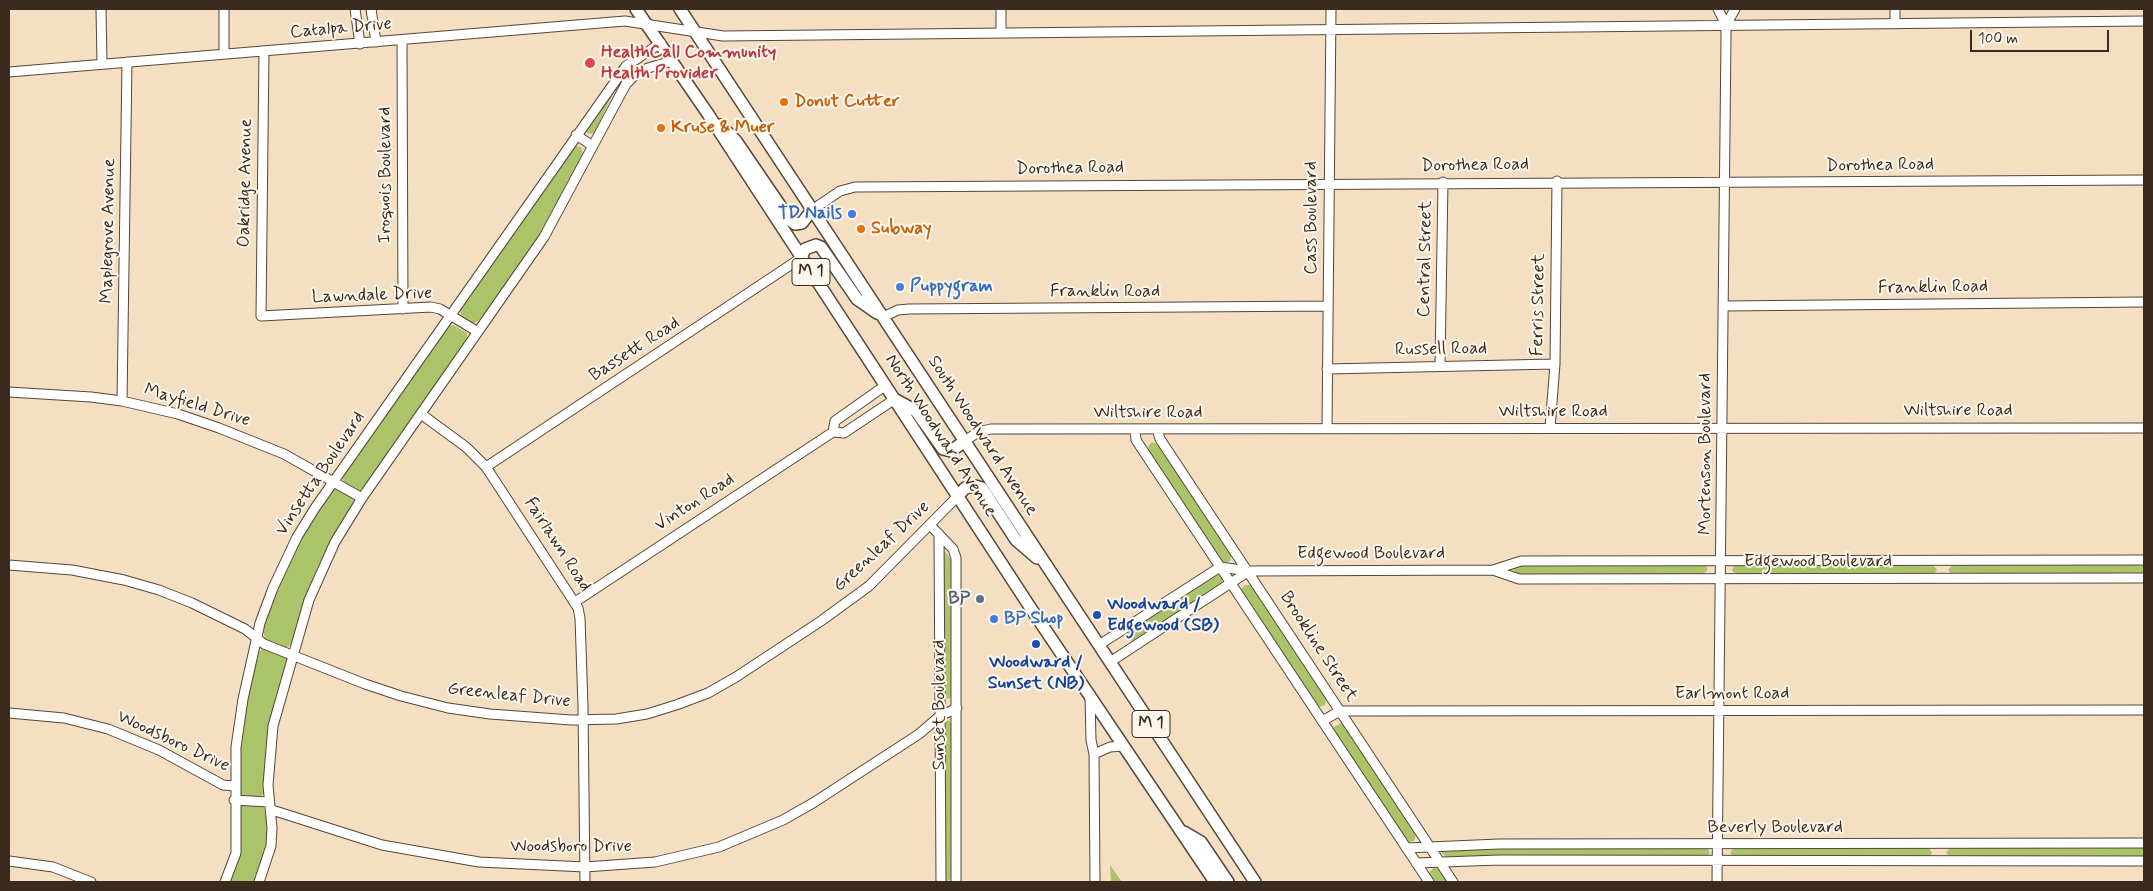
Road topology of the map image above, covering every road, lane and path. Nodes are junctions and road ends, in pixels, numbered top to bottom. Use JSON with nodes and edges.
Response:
{"nodes":[{"id":1,"x":101,"y":9,"type":"edge"},
{"id":2,"x":224,"y":9,"type":"edge"},
{"id":3,"x":355,"y":9,"type":"edge"},
{"id":4,"x":371,"y":9,"type":"edge"},
{"id":5,"x":636,"y":9,"type":"edge"},
{"id":6,"x":680,"y":9,"type":"edge"},
{"id":7,"x":1001,"y":9,"type":"edge"},
{"id":8,"x":1331,"y":9,"type":"edge"},
{"id":9,"x":1718,"y":9,"type":"edge"},
{"id":10,"x":1735,"y":9,"type":"edge"},
{"id":11,"x":1895,"y":9,"type":"edge"},
{"id":12,"x":2144,"y":21,"type":"edge"},
{"id":13,"x":1895,"y":24,"type":"junction"},
{"id":14,"x":648,"y":25,"type":"junction"},
{"id":15,"x":1726,"y":25,"type":"junction"},
{"id":16,"x":1330,"y":29,"type":"junction"},
{"id":17,"x":695,"y":32,"type":"junction"},
{"id":18,"x":1000,"y":32,"type":"junction"},
{"id":19,"x":402,"y":40,"type":"junction"},
{"id":20,"x":376,"y":42,"type":"junction"},
{"id":21,"x":661,"y":43,"type":"junction"},
{"id":22,"x":360,"y":44,"type":"junction"},
{"id":23,"x":264,"y":51,"type":"junction"},
{"id":24,"x":224,"y":54,"type":"junction"},
{"id":25,"x":672,"y":61,"type":"junction"},
{"id":26,"x":127,"y":62,"type":"junction"},
{"id":27,"x":102,"y":64,"type":"junction"},
{"id":28,"x":9,"y":72,"type":"edge"},
{"id":29,"x":708,"y":114,"type":"junction"},
{"id":30,"x":576,"y":135,"type":"junction"},
{"id":31,"x":594,"y":146,"type":"junction"},
{"id":32,"x":2144,"y":180,"type":"edge"},
{"id":33,"x":1557,"y":181,"type":"junction"},
{"id":34,"x":1442,"y":182,"type":"junction"},
{"id":35,"x":1329,"y":184,"type":"junction"},
{"id":36,"x":1725,"y":184,"type":"junction"},
{"id":37,"x":812,"y":210,"type":"junction"},
{"id":38,"x":801,"y":258,"type":"junction"},
{"id":39,"x":2144,"y":302,"type":"edge"},
{"id":40,"x":1328,"y":306,"type":"junction"},
{"id":41,"x":1723,"y":306,"type":"junction"},
{"id":42,"x":403,"y":310,"type":"junction"},
{"id":43,"x":450,"y":315,"type":"junction"},
{"id":44,"x":261,"y":316,"type":"joint"},
{"id":45,"x":882,"y":317,"type":"junction"},
{"id":46,"x":478,"y":332,"type":"junction"},
{"id":47,"x":1555,"y":364,"type":"junction"},
{"id":48,"x":1440,"y":366,"type":"junction"},
{"id":49,"x":1327,"y":369,"type":"junction"},
{"id":50,"x":886,"y":385,"type":"junction"},
{"id":51,"x":9,"y":392,"type":"edge"},
{"id":52,"x":895,"y":399,"type":"junction"},
{"id":53,"x":122,"y":401,"type":"junction"},
{"id":54,"x":420,"y":414,"type":"junction"},
{"id":55,"x":1327,"y":428,"type":"junction"},
{"id":56,"x":1550,"y":428,"type":"junction"},
{"id":57,"x":1722,"y":428,"type":"junction"},
{"id":58,"x":2144,"y":428,"type":"edge"},
{"id":59,"x":1135,"y":429,"type":"junction"},
{"id":60,"x":1157,"y":429,"type":"junction"},
{"id":61,"x":833,"y":432,"type":"junction"},
{"id":62,"x":965,"y":441,"type":"junction"},
{"id":63,"x":486,"y":468,"type":"junction"},
{"id":64,"x":335,"y":481,"type":"junction"},
{"id":65,"x":959,"y":495,"type":"junction"},
{"id":66,"x":362,"y":498,"type":"junction"},
{"id":67,"x":930,"y":525,"type":"junction"},
{"id":68,"x":939,"y":534,"type":"junction"},
{"id":69,"x":2144,"y":560,"type":"edge"},
{"id":70,"x":1721,"y":561,"type":"junction"},
{"id":71,"x":9,"y":565,"type":"edge"},
{"id":72,"x":1046,"y":566,"type":"junction"},
{"id":73,"x":1220,"y":567,"type":"junction"},
{"id":74,"x":1492,"y":570,"type":"junction"},
{"id":75,"x":1249,"y":571,"type":"junction"},
{"id":76,"x":1721,"y":578,"type":"junction"},
{"id":77,"x":2144,"y":578,"type":"edge"},
{"id":78,"x":1231,"y":583,"type":"junction"},
{"id":79,"x":575,"y":602,"type":"junction"},
{"id":80,"x":257,"y":639,"type":"junction"},
{"id":81,"x":1099,"y":645,"type":"junction"},
{"id":82,"x":293,"y":654,"type":"junction"},
{"id":83,"x":1110,"y":662,"type":"junction"},
{"id":84,"x":1090,"y":696,"type":"junction"},
{"id":85,"x":957,"y":708,"type":"junction"},
{"id":86,"x":2144,"y":710,"type":"edge"},
{"id":87,"x":1340,"y":711,"type":"junction"},
{"id":88,"x":1719,"y":711,"type":"junction"},
{"id":89,"x":9,"y":713,"type":"edge"},
{"id":90,"x":940,"y":716,"type":"junction"},
{"id":91,"x":583,"y":720,"type":"junction"},
{"id":92,"x":1322,"y":721,"type":"junction"},
{"id":93,"x":1123,"y":746,"type":"junction"},
{"id":94,"x":1094,"y":754,"type":"junction"},
{"id":95,"x":235,"y":786,"type":"junction"},
{"id":96,"x":234,"y":800,"type":"junction"},
{"id":97,"x":270,"y":806,"type":"junction"},
{"id":98,"x":1181,"y":830,"type":"junction"},
{"id":99,"x":2144,"y":843,"type":"edge"},
{"id":100,"x":1717,"y":844,"type":"junction"},
{"id":101,"x":1941,"y":844,"type":"junction"},
{"id":102,"x":1428,"y":845,"type":"junction"},
{"id":103,"x":1406,"y":848,"type":"junction"},
{"id":104,"x":1438,"y":860,"type":"junction"},
{"id":105,"x":9,"y":861,"type":"edge"},
{"id":106,"x":1717,"y":861,"type":"junction"},
{"id":107,"x":1941,"y":861,"type":"junction"},
{"id":108,"x":2144,"y":861,"type":"edge"},
{"id":109,"x":1416,"y":862,"type":"junction"},
{"id":110,"x":585,"y":867,"type":"junction"},
{"id":111,"x":91,"y":882,"type":"edge"},
{"id":112,"x":224,"y":882,"type":"edge"},
{"id":113,"x":259,"y":882,"type":"edge"},
{"id":114,"x":585,"y":882,"type":"edge"},
{"id":115,"x":940,"y":882,"type":"edge"},
{"id":116,"x":956,"y":882,"type":"edge"},
{"id":117,"x":1095,"y":882,"type":"edge"},
{"id":118,"x":1214,"y":882,"type":"edge"},
{"id":119,"x":1228,"y":882,"type":"edge"},
{"id":120,"x":1255,"y":882,"type":"edge"},
{"id":121,"x":1428,"y":882,"type":"edge"},
{"id":122,"x":1453,"y":882,"type":"edge"},
{"id":123,"x":1717,"y":882,"type":"edge"}],
"edges":[{"from":1,"to":27,"type":"street"},
{"from":2,"to":24,"type":"street"},
{"from":3,"to":22,"type":"street"},
{"from":4,"to":20,"type":"street"},
{"from":5,"to":14,"type":"main road","name":"North Woodward Avenue","number":"M 1"},
{"from":6,"to":17,"type":"main road","name":"South Woodward Avenue","number":"M 1"},
{"from":7,"to":18,"type":"street"},
{"from":8,"to":16,"type":"street","name":"Cass Boulevard"},
{"from":9,"to":15,"type":"street","name":"Mortenson Boulevard"},
{"from":10,"to":15,"type":"street","name":"Mortenson Boulevard"},
{"from":11,"to":13,"type":"street"},
{"from":12,"to":13,"type":"street","name":"Catalpa Drive"},
{"from":13,"to":15,"type":"street","name":"Catalpa Drive"},
{"from":14,"to":17,"type":"street","name":"Catalpa Drive"},
{"from":14,"to":19,"type":"street","name":"Catalpa Drive"},
{"from":14,"to":21,"type":"main road","name":"North Woodward Avenue","number":"M 1"},
{"from":15,"to":16,"type":"street","name":"Catalpa Drive"},
{"from":15,"to":36,"type":"street","name":"Mortenson Boulevard"},
{"from":16,"to":18,"type":"street","name":"Catalpa Drive"},
{"from":16,"to":35,"type":"street","name":"Cass Boulevard"},
{"from":17,"to":18,"type":"street","name":"Catalpa Drive"},
{"from":17,"to":37,"type":"main road","name":"South Woodward Avenue","number":"M 1"},
{"from":19,"to":20,"type":"street","name":"Catalpa Drive"},
{"from":19,"to":42,"type":"street","name":"Iroquois Boulevard"},
{"from":20,"to":22,"type":"street","name":"Catalpa Drive"},
{"from":21,"to":25,"type":"main road","name":"North Woodward Avenue","number":"M 1"},
{"from":21,"to":30,"type":"street","name":"Vinsetta Boulevard"},
{"from":22,"to":23,"type":"street","name":"Catalpa Drive"},
{"from":23,"to":24,"type":"street","name":"Catalpa Drive"},
{"from":23,"to":44,"type":"street","name":"Oakridge Avenue"},
{"from":24,"to":26,"type":"street","name":"Catalpa Drive"},
{"from":25,"to":29,"type":"main road","name":"North Woodward Avenue","number":"M 1"},
{"from":25,"to":31,"type":"street"},
{"from":26,"to":27,"type":"street","name":"Catalpa Drive"},
{"from":26,"to":53,"type":"street","name":"Maplegrove Avenue"},
{"from":27,"to":28,"type":"street","name":"Catalpa Drive"},
{"from":29,"to":37,"type":"main road"},
{"from":29,"to":38,"type":"main road","name":"North Woodward Avenue","number":"M 1"},
{"from":30,"to":31,"type":"street"},
{"from":30,"to":43,"type":"street","name":"Vinsetta Boulevard"},
{"from":31,"to":46,"type":"street"},
{"from":32,"to":36,"type":"street","name":"Dorothea Road"},
{"from":33,"to":34,"type":"street","name":"Dorothea Road"},
{"from":33,"to":36,"type":"street","name":"Dorothea Road"},
{"from":33,"to":47,"type":"street","name":"Ferris Street"},
{"from":34,"to":35,"type":"street","name":"Dorothea Road"},
{"from":34,"to":48,"type":"street","name":"Central Street"},
{"from":35,"to":37,"type":"street","name":"Dorothea Road"},
{"from":35,"to":40,"type":"street","name":"Cass Boulevard"},
{"from":36,"to":41,"type":"street","name":"Mortenson Boulevard"},
{"from":37,"to":45,"type":"main road","name":"South Woodward Avenue","number":"M 1"},
{"from":38,"to":45,"type":"main road"},
{"from":38,"to":50,"type":"main road","name":"North Woodward Avenue","number":"M 1"},
{"from":38,"to":63,"type":"street","name":"Bassett Road"},
{"from":39,"to":41,"type":"street","name":"Franklin Road"},
{"from":40,"to":45,"type":"street","name":"Franklin Road"},
{"from":40,"to":49,"type":"street","name":"Cass Boulevard"},
{"from":41,"to":57,"type":"street","name":"Mortenson Boulevard"},
{"from":42,"to":43,"type":"street","name":"Lawndale Drive"},
{"from":42,"to":44,"type":"street","name":"Lawndale Drive"},
{"from":43,"to":46,"type":"street","name":"Lawndale Drive"},
{"from":43,"to":64,"type":"street","name":"Vinsetta Boulevard"},
{"from":45,"to":62,"type":"main road","name":"South Woodward Avenue","number":"M 1"},
{"from":46,"to":54,"type":"street"},
{"from":47,"to":48,"type":"street","name":"Russell Road"},
{"from":47,"to":56,"type":"street","name":"Ferris Street"},
{"from":48,"to":49,"type":"street","name":"Russell Road"},
{"from":49,"to":55,"type":"street","name":"Cass Boulevard"},
{"from":50,"to":52,"type":"main road","name":"North Woodward Avenue","number":"M 1"},
{"from":50,"to":61,"type":"street","name":"Vinton Road"},
{"from":51,"to":53,"type":"street","name":"Mayfield Drive"},
{"from":52,"to":61,"type":"street","name":"Vinton Road"},
{"from":52,"to":62,"type":"main road"},
{"from":52,"to":65,"type":"main road","name":"North Woodward Avenue","number":"M 1"},
{"from":53,"to":64,"type":"street","name":"Mayfield Drive"},
{"from":54,"to":63,"type":"street","name":"Fairlawn Road"},
{"from":54,"to":66,"type":"street"},
{"from":55,"to":56,"type":"street","name":"Wiltshire Road"},
{"from":55,"to":60,"type":"street","name":"Wiltshire Road"},
{"from":56,"to":57,"type":"street","name":"Wiltshire Road"},
{"from":57,"to":58,"type":"street","name":"Wiltshire Road"},
{"from":57,"to":70,"type":"street","name":"Mortenson Boulevard"},
{"from":59,"to":60,"type":"street","name":"Wiltshire Road"},
{"from":59,"to":62,"type":"street","name":"Wiltshire Road"},
{"from":59,"to":73,"type":"street","name":"Brookline Street"},
{"from":60,"to":75,"type":"street","name":"Brookline Street"},
{"from":61,"to":79,"type":"street","name":"Vinton Road"},
{"from":62,"to":72,"type":"main road","name":"South Woodward Avenue","number":"M 1"},
{"from":63,"to":79,"type":"street","name":"Fairlawn Road"},
{"from":64,"to":66,"type":"street","name":"Mayfield Drive"},
{"from":64,"to":80,"type":"street","name":"Vinsetta Boulevard"},
{"from":65,"to":67,"type":"street","name":"Greenleaf Drive"},
{"from":65,"to":72,"type":"main road"},
{"from":65,"to":84,"type":"main road","name":"North Woodward Avenue","number":"M 1"},
{"from":66,"to":82,"type":"street"},
{"from":67,"to":68,"type":"street","name":"Sunset Boulevard"},
{"from":67,"to":91,"type":"street","name":"Greenleaf Drive"},
{"from":68,"to":85,"type":"street","name":"Sunset Boulevard"},
{"from":68,"to":90,"type":"street","name":"Sunset Boulevard"},
{"from":69,"to":70,"type":"street","name":"Edgewood Boulevard"},
{"from":70,"to":74,"type":"street","name":"Edgewood Boulevard"},
{"from":70,"to":76,"type":"street","name":"Mortenson Boulevard"},
{"from":71,"to":80,"type":"street","name":"Greenleaf Drive"},
{"from":72,"to":81,"type":"main road","name":"South Woodward Avenue","number":"M 1"},
{"from":73,"to":75,"type":"street","name":"Edgewood Boulevard"},
{"from":73,"to":78,"type":"street","name":"Brookline Street"},
{"from":73,"to":81,"type":"street"},
{"from":74,"to":75,"type":"street","name":"Edgewood Boulevard"},
{"from":74,"to":76,"type":"street","name":"Edgewood Boulevard"},
{"from":75,"to":78,"type":"street"},
{"from":75,"to":87,"type":"street","name":"Brookline Street"},
{"from":76,"to":77,"type":"street","name":"Edgewood Boulevard"},
{"from":76,"to":88,"type":"street","name":"Mortenson Boulevard"},
{"from":78,"to":83,"type":"street"},
{"from":78,"to":92,"type":"street","name":"Brookline Street"},
{"from":79,"to":91,"type":"street","name":"Fairlawn Road"},
{"from":80,"to":82,"type":"street","name":"Greenleaf Drive"},
{"from":80,"to":95,"type":"street","name":"Vinsetta Boulevard"},
{"from":81,"to":83,"type":"main road","name":"South Woodward Avenue","number":"M 1"},
{"from":82,"to":91,"type":"street","name":"Greenleaf Drive"},
{"from":82,"to":97,"type":"street"},
{"from":83,"to":120,"type":"main road","name":"South Woodward Avenue","number":"M 1"},
{"from":84,"to":93,"type":"main road","name":"North Woodward Avenue","number":"M 1"},
{"from":84,"to":94,"type":"street"},
{"from":85,"to":90,"type":"street","name":"Woodsboro Drive"},
{"from":85,"to":116,"type":"street","name":"Sunset Boulevard"},
{"from":86,"to":88,"type":"street","name":"Earlmont Road"},
{"from":87,"to":88,"type":"street","name":"Earlmont Road"},
{"from":87,"to":92,"type":"street","name":"Earlmont Road"},
{"from":87,"to":102,"type":"street","name":"Brookline Street"},
{"from":88,"to":100,"type":"street","name":"Mortenson Boulevard"},
{"from":89,"to":95,"type":"street","name":"Woodsboro Drive"},
{"from":90,"to":110,"type":"street","name":"Woodsboro Drive"},
{"from":90,"to":115,"type":"street","name":"Sunset Boulevard"},
{"from":91,"to":110,"type":"street","name":"Fairlawn Road"},
{"from":92,"to":103,"type":"street","name":"Brookline Street"},
{"from":93,"to":94,"type":"street"},
{"from":93,"to":98,"type":"main road","name":"North Woodward Avenue","number":"M 1"},
{"from":94,"to":117,"type":"street"},
{"from":95,"to":96,"type":"street","name":"Vinsetta Boulevard"},
{"from":96,"to":97,"type":"street","name":"Woodsboro Drive"},
{"from":96,"to":112,"type":"street","name":"Vinsetta Boulevard"},
{"from":97,"to":110,"type":"street","name":"Woodsboro Drive"},
{"from":97,"to":113,"type":"street"},
{"from":98,"to":118,"type":"main road","name":"North Woodward Avenue","number":"M 1"},
{"from":98,"to":119,"type":"main road"},
{"from":99,"to":101,"type":"street","name":"Beverly Boulevard"},
{"from":100,"to":101,"type":"street","name":"Beverly Boulevard"},
{"from":100,"to":102,"type":"street","name":"Beverly Boulevard"},
{"from":100,"to":106,"type":"street","name":"Mortenson Boulevard"},
{"from":101,"to":107,"type":"street"},
{"from":102,"to":103,"type":"street","name":"Beverly Boulevard"},
{"from":102,"to":104,"type":"street","name":"Brookline Street"},
{"from":103,"to":109,"type":"street","name":"Brookline Street"},
{"from":104,"to":106,"type":"street","name":"Beverly Boulevard"},
{"from":104,"to":109,"type":"street","name":"Beverly Boulevard"},
{"from":104,"to":122,"type":"street","name":"Brookline Street"},
{"from":105,"to":111,"type":"street"},
{"from":106,"to":107,"type":"street","name":"Beverly Boulevard"},
{"from":106,"to":123,"type":"street","name":"Mortenson Boulevard"},
{"from":107,"to":108,"type":"street","name":"Beverly Boulevard"},
{"from":109,"to":121,"type":"street","name":"Brookline Street"},
{"from":110,"to":114,"type":"street","name":"Fairlawn Road"}]}
